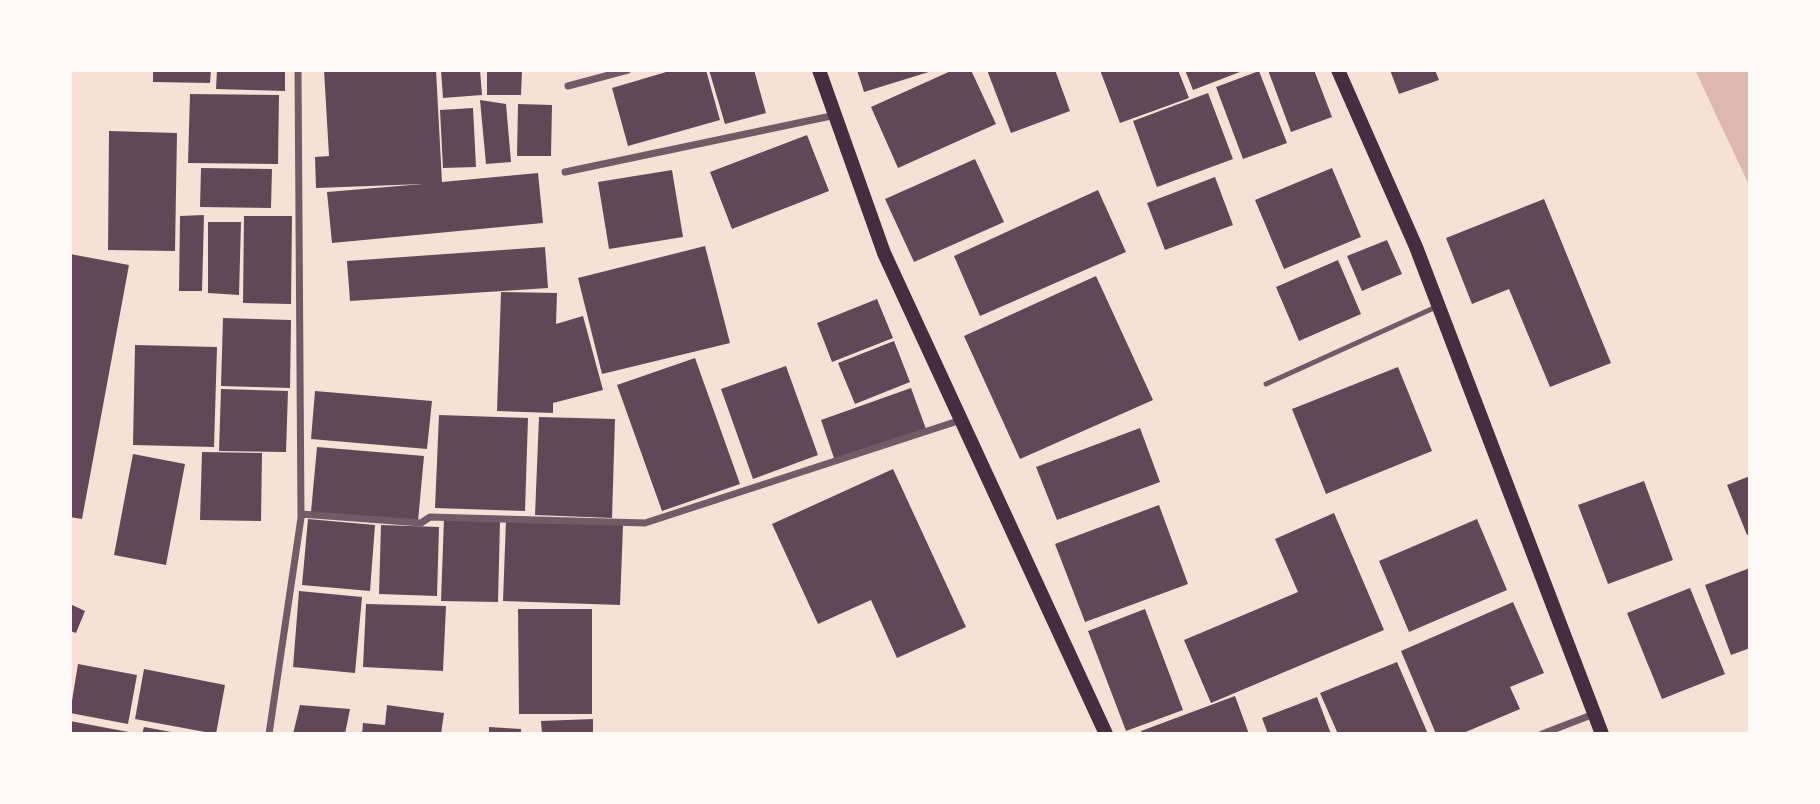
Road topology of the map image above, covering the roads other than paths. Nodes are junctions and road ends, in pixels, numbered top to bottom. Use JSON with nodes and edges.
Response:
{"nodes":[{"id":1,"x":298,"y":70,"type":"edge"},
{"id":2,"x":628,"y":70,"type":"edge"},
{"id":3,"x":820,"y":70,"type":"edge"},
{"id":4,"x":1338,"y":70,"type":"edge"},
{"id":5,"x":568,"y":86,"type":"dead end"},
{"id":6,"x":836,"y":115,"type":"junction"},
{"id":7,"x":565,"y":172,"type":"dead end"},
{"id":8,"x":1439,"y":305,"type":"junction"},
{"id":9,"x":1266,"y":384,"type":"dead end"},
{"id":10,"x":962,"y":420,"type":"junction"},
{"id":11,"x":301,"y":514,"type":"junction"},
{"id":12,"x":1594,"y":713,"type":"junction"},
{"id":13,"x":269,"y":734,"type":"edge"},
{"id":14,"x":1106,"y":734,"type":"edge"},
{"id":15,"x":1542,"y":734,"type":"edge"},
{"id":16,"x":1602,"y":734,"type":"edge"}],
"edges":[{"from":1,"to":11,"type":"street"},
{"from":2,"to":5,"type":"street"},
{"from":3,"to":6,"type":"main road"},
{"from":4,"to":8,"type":"main road"},
{"from":6,"to":7,"type":"street"},
{"from":6,"to":10,"type":"main road"},
{"from":8,"to":9,"type":"lane"},
{"from":8,"to":12,"type":"main road"},
{"from":10,"to":11,"type":"street"},
{"from":10,"to":14,"type":"main road"},
{"from":11,"to":13,"type":"street"},
{"from":12,"to":15,"type":"street"},
{"from":12,"to":16,"type":"main road"}]}
